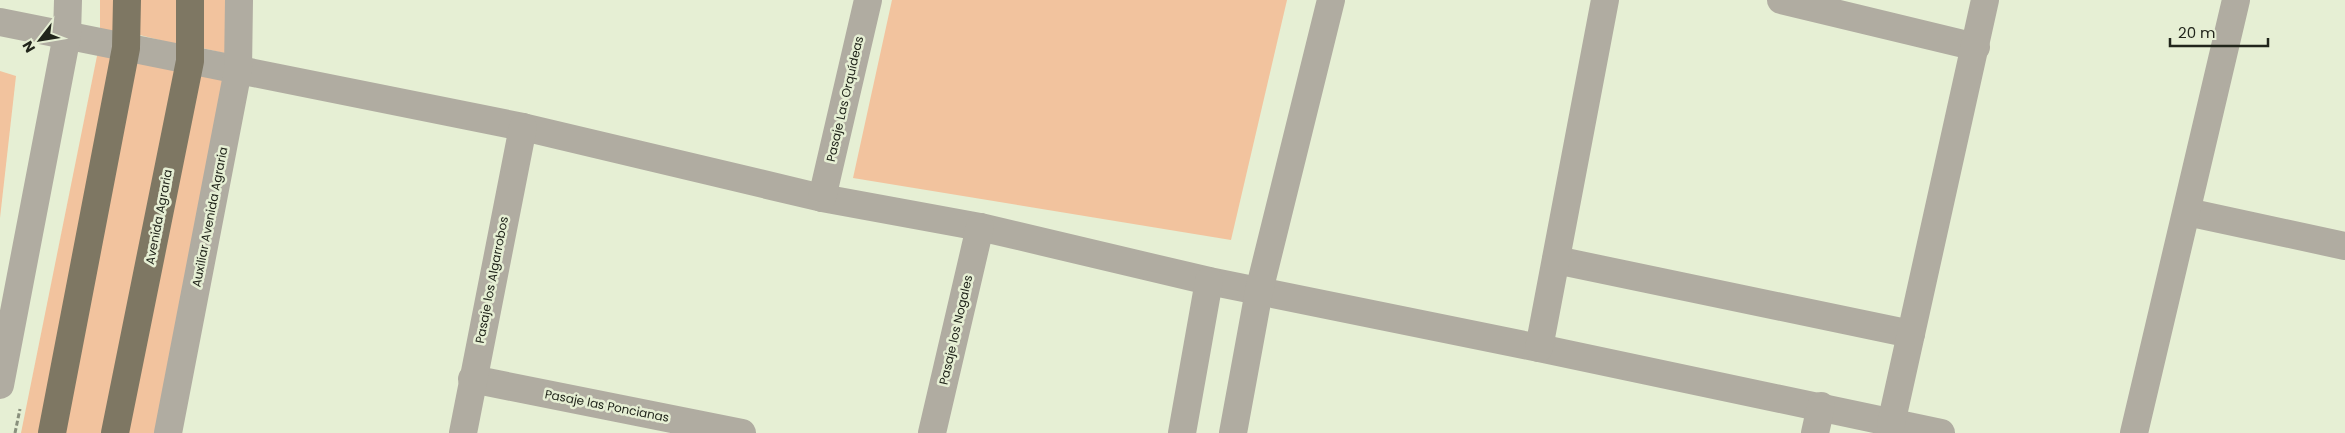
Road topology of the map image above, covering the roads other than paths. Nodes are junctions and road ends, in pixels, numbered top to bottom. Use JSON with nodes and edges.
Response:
{"nodes":[{"id":1,"x":68,"y":0,"type":"edge"},
{"id":2,"x":127,"y":0,"type":"edge"},
{"id":3,"x":190,"y":0,"type":"edge"},
{"id":4,"x":239,"y":0,"type":"edge"},
{"id":5,"x":868,"y":0,"type":"edge"},
{"id":6,"x":1331,"y":0,"type":"edge"},
{"id":7,"x":1605,"y":0,"type":"edge"},
{"id":8,"x":1781,"y":0,"type":"edge"},
{"id":9,"x":1985,"y":0,"type":"edge"},
{"id":10,"x":2236,"y":0,"type":"edge"},
{"id":11,"x":0,"y":22,"type":"edge"},
{"id":12,"x":67,"y":35,"type":"junction"},
{"id":13,"x":1976,"y":47,"type":"junction"},
{"id":14,"x":126,"y":48,"type":"junction"},
{"id":15,"x":190,"y":61,"type":"junction"},
{"id":16,"x":238,"y":70,"type":"junction"},
{"id":17,"x":523,"y":127,"type":"junction"},
{"id":18,"x":822,"y":198,"type":"junction"},
{"id":19,"x":2187,"y":212,"type":"junction"},
{"id":20,"x":980,"y":227,"type":"junction"},
{"id":21,"x":2345,"y":246,"type":"edge"},
{"id":22,"x":1556,"y":260,"type":"junction"},
{"id":23,"x":1209,"y":281,"type":"junction"},
{"id":24,"x":1260,"y":291,"type":"junction"},
{"id":25,"x":1911,"y":334,"type":"junction"},
{"id":26,"x":1539,"y":348,"type":"junction"},
{"id":27,"x":472,"y":379,"type":"junction"},
{"id":28,"x":0,"y":384,"type":"edge"},
{"id":29,"x":1820,"y":406,"type":"junction"},
{"id":30,"x":1876,"y":425,"type":"edge"},
{"id":31,"x":52,"y":433,"type":"edge"},
{"id":32,"x":115,"y":433,"type":"edge"},
{"id":33,"x":168,"y":433,"type":"edge"},
{"id":34,"x":463,"y":433,"type":"edge"},
{"id":35,"x":742,"y":433,"type":"edge"},
{"id":36,"x":932,"y":433,"type":"edge"},
{"id":37,"x":1182,"y":433,"type":"edge"},
{"id":38,"x":1233,"y":433,"type":"edge"},
{"id":39,"x":1815,"y":433,"type":"edge"},
{"id":40,"x":1942,"y":433,"type":"edge"},
{"id":41,"x":2134,"y":433,"type":"edge"}],
"edges":[{"from":1,"to":12,"type":"street"},
{"from":2,"to":14,"type":"main road"},
{"from":3,"to":15,"type":"main road","name":"Avenida Agraria"},
{"from":4,"to":16,"type":"street","name":"Auxiliar Avenida Agraria"},
{"from":5,"to":18,"type":"street","name":"Pasaje Las Orquídeas"},
{"from":6,"to":24,"type":"street"},
{"from":7,"to":22,"type":"street"},
{"from":8,"to":13,"type":"street"},
{"from":9,"to":13,"type":"street"},
{"from":10,"to":19,"type":"street"},
{"from":11,"to":12,"type":"street"},
{"from":12,"to":14,"type":"street"},
{"from":12,"to":28,"type":"street"},
{"from":13,"to":25,"type":"street"},
{"from":14,"to":15,"type":"street"},
{"from":14,"to":31,"type":"main road"},
{"from":15,"to":16,"type":"street"},
{"from":15,"to":32,"type":"main road","name":"Avenida Agraria"},
{"from":16,"to":17,"type":"street"},
{"from":16,"to":33,"type":"street","name":"Auxiliar Avenida Agraria"},
{"from":17,"to":18,"type":"street"},
{"from":17,"to":27,"type":"street","name":"Pasaje los Algarrobos"},
{"from":18,"to":20,"type":"street"},
{"from":19,"to":21,"type":"street"},
{"from":19,"to":41,"type":"street"},
{"from":20,"to":23,"type":"street"},
{"from":20,"to":36,"type":"street","name":"Pasaje los Nogales"},
{"from":22,"to":25,"type":"street"},
{"from":22,"to":26,"type":"street"},
{"from":23,"to":24,"type":"street"},
{"from":23,"to":37,"type":"street"},
{"from":24,"to":26,"type":"street"},
{"from":24,"to":38,"type":"street"},
{"from":25,"to":30,"type":"street"},
{"from":26,"to":29,"type":"street"},
{"from":27,"to":34,"type":"street","name":"Pasaje los Algarrobos"},
{"from":27,"to":35,"type":"street","name":"Pasaje las Poncianas"},
{"from":29,"to":30,"type":"street"},
{"from":29,"to":39,"type":"street"},
{"from":30,"to":40,"type":"street"}]}
